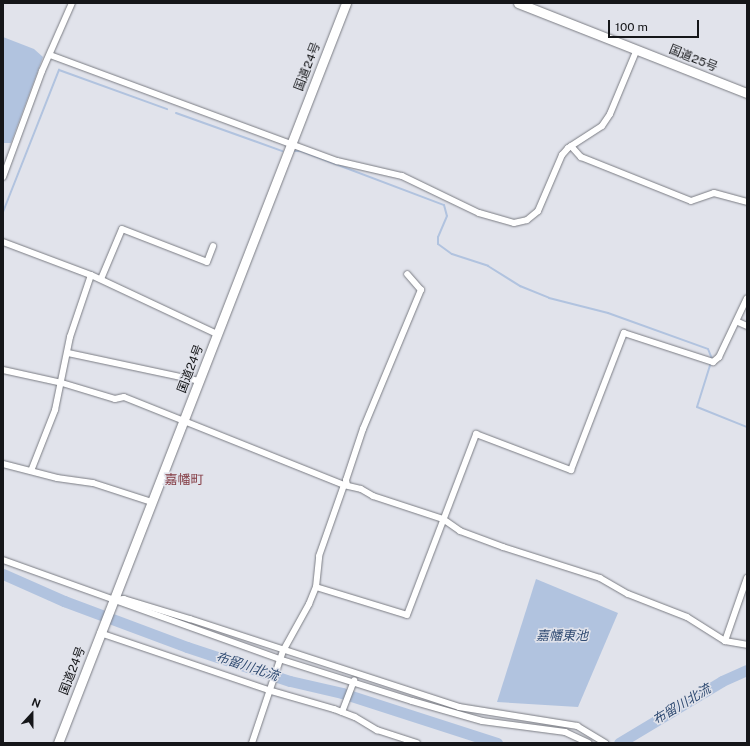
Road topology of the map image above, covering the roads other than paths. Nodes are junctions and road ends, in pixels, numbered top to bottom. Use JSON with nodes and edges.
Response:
{"nodes":[{"id":1,"x":72,"y":3,"type":"edge"},
{"id":2,"x":346,"y":3,"type":"edge"},
{"id":3,"x":518,"y":3,"type":"edge"},
{"id":4,"x":637,"y":50,"type":"junction"},
{"id":5,"x":50,"y":55,"type":"junction"},
{"id":6,"x":747,"y":93,"type":"edge"},
{"id":7,"x":291,"y":145,"type":"junction"},
{"id":8,"x":571,"y":146,"type":"junction"},
{"id":9,"x":3,"y":177,"type":"edge"},
{"id":10,"x":747,"y":202,"type":"edge"},
{"id":11,"x":3,"y":242,"type":"edge"},
{"id":12,"x":213,"y":246,"type":"dead end"},
{"id":13,"x":407,"y":274,"type":"dead end"},
{"id":14,"x":91,"y":275,"type":"junction"},
{"id":15,"x":101,"y":280,"type":"junction"},
{"id":16,"x":747,"y":298,"type":"edge"},
{"id":17,"x":738,"y":322,"type":"junction"},
{"id":18,"x":747,"y":326,"type":"edge"},
{"id":19,"x":217,"y":334,"type":"junction"},
{"id":20,"x":68,"y":353,"type":"junction"},
{"id":21,"x":3,"y":370,"type":"edge"},
{"id":22,"x":200,"y":381,"type":"junction"},
{"id":23,"x":62,"y":383,"type":"junction"},
{"id":24,"x":184,"y":422,"type":"junction"},
{"id":25,"x":3,"y":464,"type":"edge"},
{"id":26,"x":31,"y":470,"type":"junction"},
{"id":27,"x":345,"y":485,"type":"junction"},
{"id":28,"x":152,"y":502,"type":"junction"},
{"id":29,"x":443,"y":519,"type":"junction"},
{"id":30,"x":3,"y":560,"type":"edge"},
{"id":31,"x":747,"y":578,"type":"edge"},
{"id":32,"x":316,"y":586,"type":"junction"},
{"id":33,"x":112,"y":603,"type":"junction"},
{"id":34,"x":102,"y":629,"type":"junction"},
{"id":35,"x":725,"y":641,"type":"junction"},
{"id":36,"x":747,"y":645,"type":"edge"},
{"id":37,"x":283,"y":650,"type":"junction"},
{"id":38,"x":278,"y":662,"type":"junction"},
{"id":39,"x":356,"y":675,"type":"junction"},
{"id":40,"x":352,"y":685,"type":"junction"},
{"id":41,"x":268,"y":688,"type":"junction"},
{"id":42,"x":343,"y":711,"type":"junction"},
{"id":43,"x":603,"y":742,"type":"edge"},
{"id":44,"x":58,"y":743,"type":"edge"},
{"id":45,"x":252,"y":743,"type":"edge"},
{"id":46,"x":417,"y":743,"type":"edge"},
{"id":47,"x":590,"y":743,"type":"edge"}],
"edges":[{"from":1,"to":5,"type":"street"},
{"from":2,"to":7,"type":"highway","name":"国道24号"},
{"from":3,"to":4,"type":"highway","name":"国道25号"},
{"from":4,"to":6,"type":"highway","name":"国道25号"},
{"from":4,"to":8,"type":"street"},
{"from":5,"to":7,"type":"street"},
{"from":5,"to":9,"type":"street"},
{"from":7,"to":8,"type":"street"},
{"from":7,"to":19,"type":"highway","name":"国道24号"},
{"from":8,"to":10,"type":"street"},
{"from":11,"to":14,"type":"street"},
{"from":12,"to":15,"type":"street"},
{"from":13,"to":27,"type":"street"},
{"from":14,"to":15,"type":"street"},
{"from":14,"to":20,"type":"street"},
{"from":15,"to":19,"type":"street"},
{"from":16,"to":17,"type":"street"},
{"from":17,"to":18,"type":"street"},
{"from":17,"to":29,"type":"street"},
{"from":19,"to":22,"type":"highway","name":"国道24号"},
{"from":20,"to":22,"type":"street"},
{"from":20,"to":23,"type":"street"},
{"from":21,"to":23,"type":"street"},
{"from":22,"to":24,"type":"highway","name":"国道24号"},
{"from":23,"to":24,"type":"street"},
{"from":23,"to":26,"type":"street"},
{"from":24,"to":27,"type":"street"},
{"from":24,"to":28,"type":"highway","name":"国道24号"},
{"from":25,"to":26,"type":"street"},
{"from":26,"to":28,"type":"street"},
{"from":27,"to":29,"type":"street"},
{"from":27,"to":32,"type":"street"},
{"from":28,"to":33,"type":"highway","name":"国道24号"},
{"from":29,"to":32,"type":"street"},
{"from":29,"to":35,"type":"street"},
{"from":30,"to":33,"type":"street"},
{"from":31,"to":35,"type":"street"},
{"from":32,"to":37,"type":"street"},
{"from":33,"to":34,"type":"highway","name":"国道24号"},
{"from":33,"to":37,"type":"street"},
{"from":33,"to":38,"type":"street"},
{"from":34,"to":41,"type":"street"},
{"from":34,"to":44,"type":"highway","name":"国道24号"},
{"from":35,"to":36,"type":"street"},
{"from":37,"to":38,"type":"street"},
{"from":37,"to":39,"type":"street"},
{"from":38,"to":40,"type":"street"},
{"from":38,"to":41,"type":"street"},
{"from":39,"to":40,"type":"street"},
{"from":39,"to":43,"type":"street"},
{"from":40,"to":42,"type":"street"},
{"from":40,"to":47,"type":"street"},
{"from":41,"to":42,"type":"street"},
{"from":41,"to":45,"type":"street"},
{"from":42,"to":46,"type":"street"}]}
